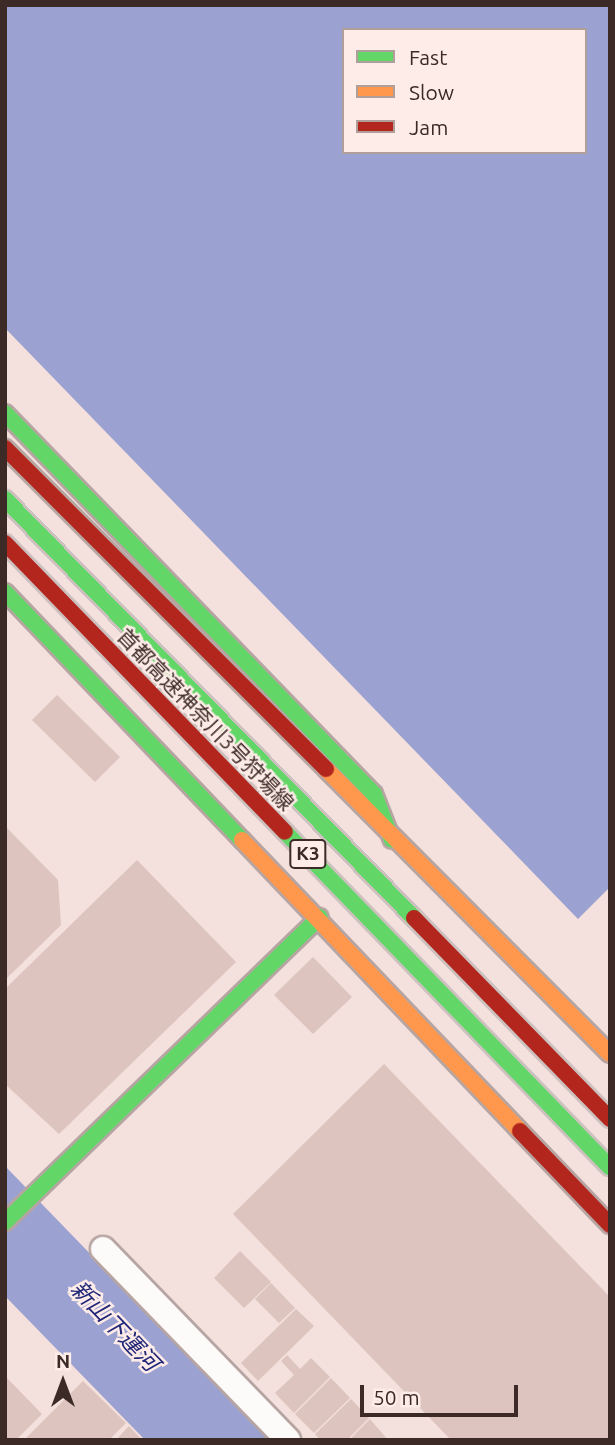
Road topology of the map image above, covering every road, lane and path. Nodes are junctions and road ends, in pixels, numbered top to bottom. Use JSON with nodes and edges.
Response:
{"nodes":[{"id":1,"x":5,"y":413,"type":"edge"},
{"id":2,"x":5,"y":448,"type":"edge"},
{"id":3,"x":5,"y":499,"type":"edge"},
{"id":4,"x":5,"y":543,"type":"edge"},
{"id":5,"x":5,"y":592,"type":"edge"},
{"id":6,"x":392,"y":840,"type":"junction"},
{"id":7,"x":320,"y":917,"type":"junction"},
{"id":8,"x":610,"y":1054,"type":"edge"},
{"id":9,"x":610,"y":1119,"type":"edge"},
{"id":10,"x":610,"y":1142,"type":"edge"},
{"id":11,"x":610,"y":1167,"type":"edge"},
{"id":12,"x":567,"y":1183,"type":"junction"},
{"id":13,"x":5,"y":1222,"type":"edge"},
{"id":14,"x":610,"y":1225,"type":"edge"},
{"id":15,"x":103,"y":1249,"type":"dead end"},
{"id":16,"x":288,"y":1440,"type":"edge"}],
"edges":[{"from":1,"to":6,"type":"main road"},
{"from":2,"to":6,"type":"main road"},
{"from":3,"to":9,"type":"main road","name":"首都高速神奈川3号狩場線","number":"K3","bridge":true},
{"from":4,"to":11,"type":"main road","name":"首都高速神奈川3号狩場線","number":"K3","bridge":true},
{"from":5,"to":7,"type":"main road"},
{"from":6,"to":7,"type":"street"},
{"from":6,"to":8,"type":"main road"},
{"from":7,"to":12,"type":"main road"},
{"from":7,"to":13,"type":"main road"},
{"from":10,"to":12,"type":"street"},
{"from":12,"to":14,"type":"main road"},
{"from":15,"to":16,"type":"street"}]}
